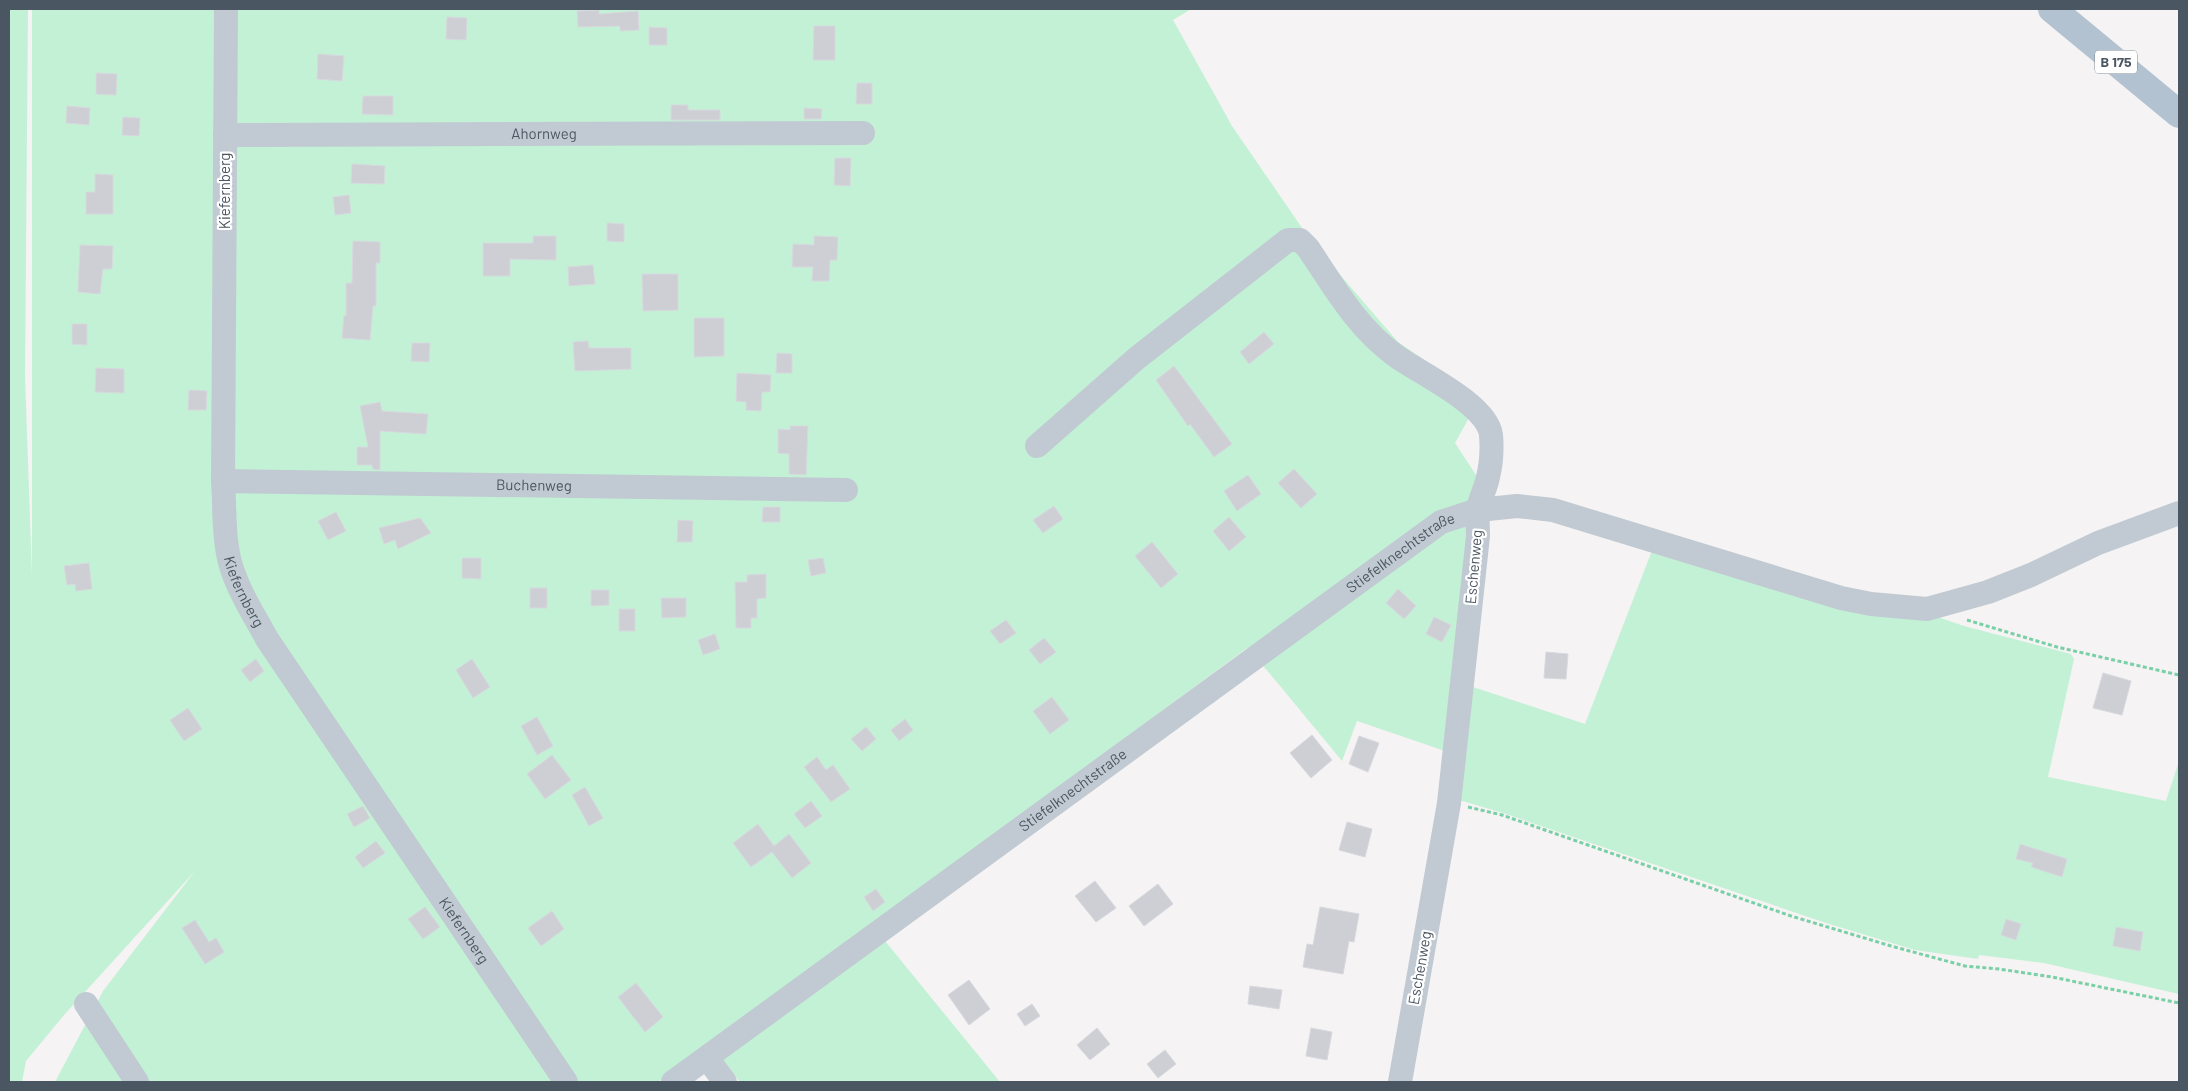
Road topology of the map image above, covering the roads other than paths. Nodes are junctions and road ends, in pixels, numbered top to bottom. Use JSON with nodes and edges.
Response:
{"nodes":[{"id":1,"x":226,"y":9,"type":"edge"},
{"id":2,"x":2052,"y":9,"type":"edge"},
{"id":3,"x":2179,"y":114,"type":"edge"},
{"id":4,"x":862,"y":133,"type":"dead end"},
{"id":5,"x":225,"y":136,"type":"junction"},
{"id":6,"x":1037,"y":446,"type":"dead end"},
{"id":7,"x":223,"y":481,"type":"junction"},
{"id":8,"x":846,"y":490,"type":"dead end"},
{"id":9,"x":1478,"y":510,"type":"junction"},
{"id":10,"x":2179,"y":513,"type":"edge"},
{"id":11,"x":86,"y":1004,"type":"dead end"},
{"id":12,"x":707,"y":1058,"type":"junction"},
{"id":13,"x":137,"y":1082,"type":"edge"},
{"id":14,"x":566,"y":1082,"type":"edge"},
{"id":15,"x":673,"y":1082,"type":"edge"},
{"id":16,"x":726,"y":1082,"type":"edge"},
{"id":17,"x":1400,"y":1082,"type":"edge"}],
"edges":[{"from":1,"to":5,"type":"street","name":"Kiefernberg"},
{"from":2,"to":3,"type":"main road","number":"B 175"},
{"from":4,"to":5,"type":"street","name":"Ahornweg"},
{"from":5,"to":7,"type":"street","name":"Kiefernberg"},
{"from":6,"to":9,"type":"street"},
{"from":7,"to":8,"type":"street","name":"Buchenweg"},
{"from":7,"to":14,"type":"street","name":"Kiefernberg"},
{"from":9,"to":10,"type":"street","name":"Eschenweg"},
{"from":9,"to":12,"type":"street","name":"Stiefelknechtstraße"},
{"from":9,"to":17,"type":"street","name":"Eschenweg"},
{"from":11,"to":13,"type":"street"},
{"from":12,"to":15,"type":"street","name":"Stiefelknechtstraße"},
{"from":12,"to":16,"type":"street"}]}
